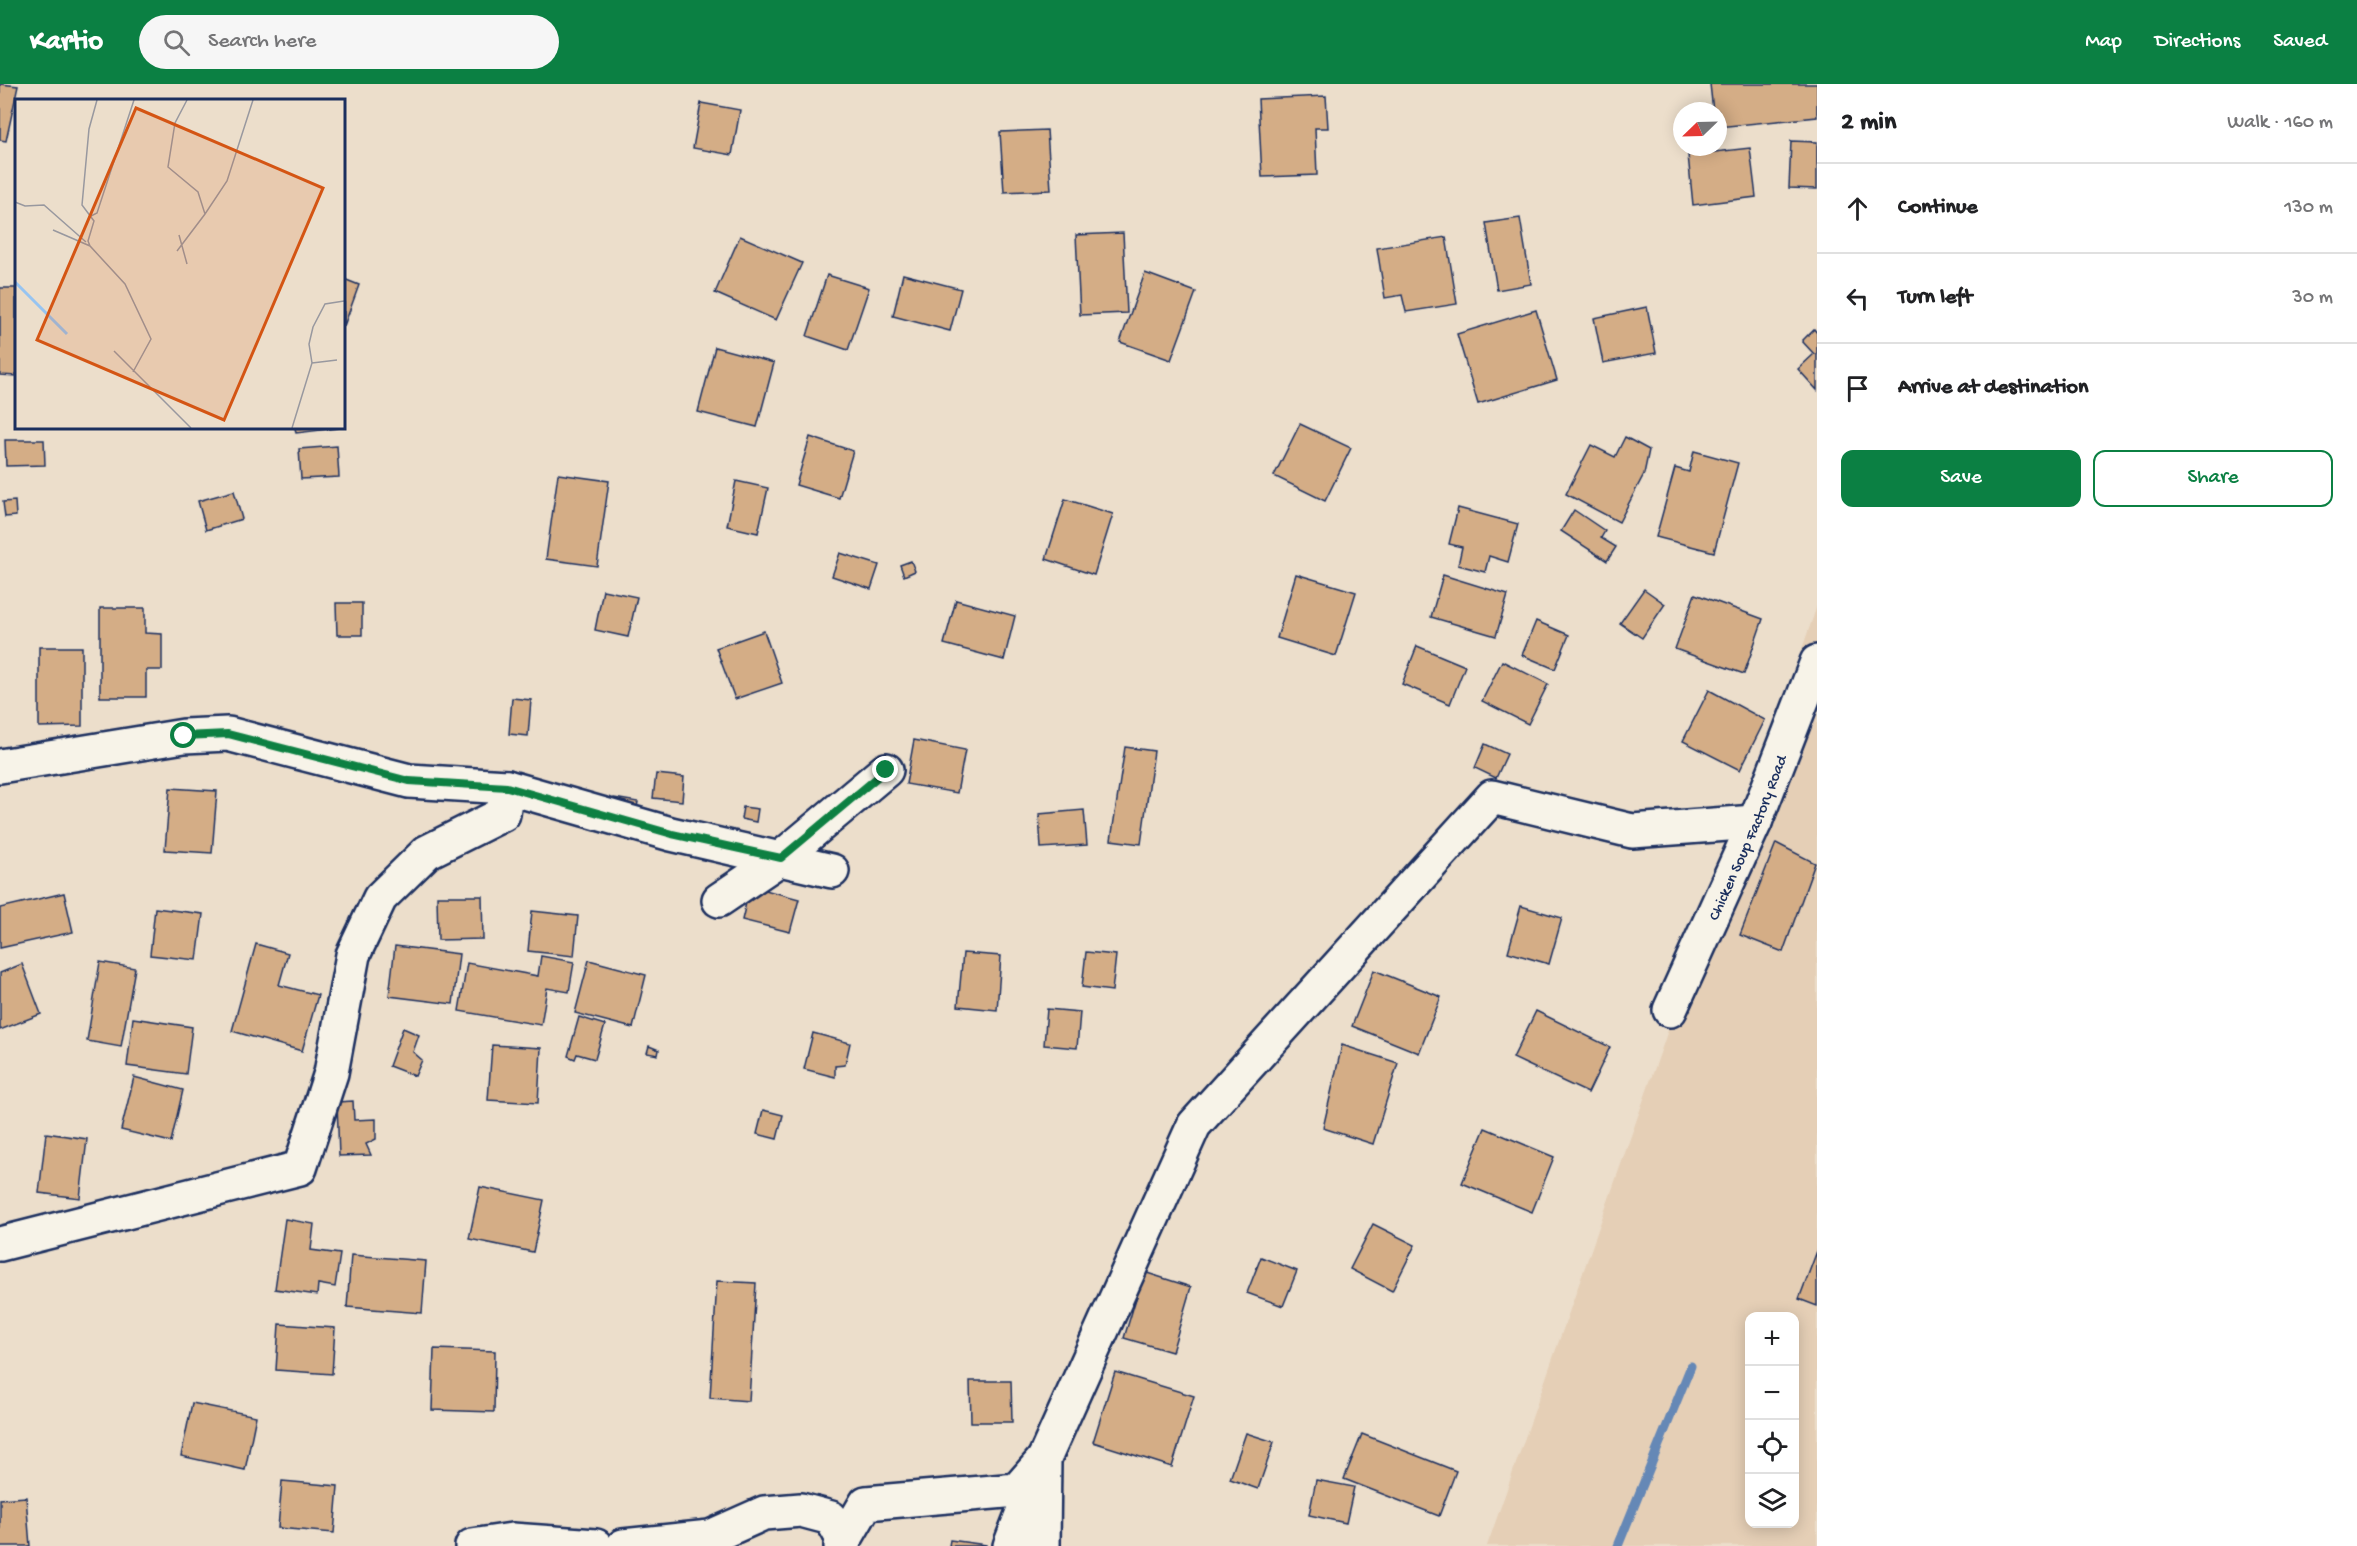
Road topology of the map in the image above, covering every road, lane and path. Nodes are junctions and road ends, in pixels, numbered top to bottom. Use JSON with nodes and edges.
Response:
{"nodes":[{"id":1,"x":1817,"y":662,"type":"edge"},
{"id":2,"x":0,"y":766,"type":"edge"},
{"id":3,"x":886,"y":770,"type":"dead end"},
{"id":4,"x":507,"y":787,"type":"junction"},
{"id":5,"x":1755,"y":822,"type":"junction"},
{"id":6,"x":781,"y":858,"type":"junction"},
{"id":7,"x":832,"y":871,"type":"dead end"},
{"id":8,"x":719,"y":900,"type":"dead end"},
{"id":9,"x":1670,"y":1010,"type":"dead end"},
{"id":10,"x":0,"y":1244,"type":"edge"},
{"id":11,"x":1044,"y":1459,"type":"junction"},
{"id":12,"x":705,"y":1542,"type":"edge"},
{"id":13,"x":842,"y":1544,"type":"edge"},
{"id":14,"x":472,"y":1546,"type":"edge"},
{"id":15,"x":596,"y":1546,"type":"edge"},
{"id":16,"x":623,"y":1546,"type":"edge"},
{"id":17,"x":1010,"y":1546,"type":"edge"},
{"id":18,"x":1042,"y":1546,"type":"edge"}],
"edges":[{"from":1,"to":5,"type":"street","name":"Chicken Soup Factory Road"},
{"from":2,"to":4,"type":"street"},
{"from":3,"to":6,"type":"street"},
{"from":4,"to":6,"type":"street"},
{"from":4,"to":10,"type":"street"},
{"from":5,"to":9,"type":"street","name":"Chicken Soup Factory Road"},
{"from":5,"to":11,"type":"street"},
{"from":6,"to":7,"type":"street"},
{"from":6,"to":8,"type":"street"},
{"from":11,"to":13,"type":"street"},
{"from":11,"to":17,"type":"street"},
{"from":11,"to":18,"type":"street"},
{"from":12,"to":13,"type":"street"},
{"from":12,"to":16,"type":"street"},
{"from":14,"to":15,"type":"street"}]}
